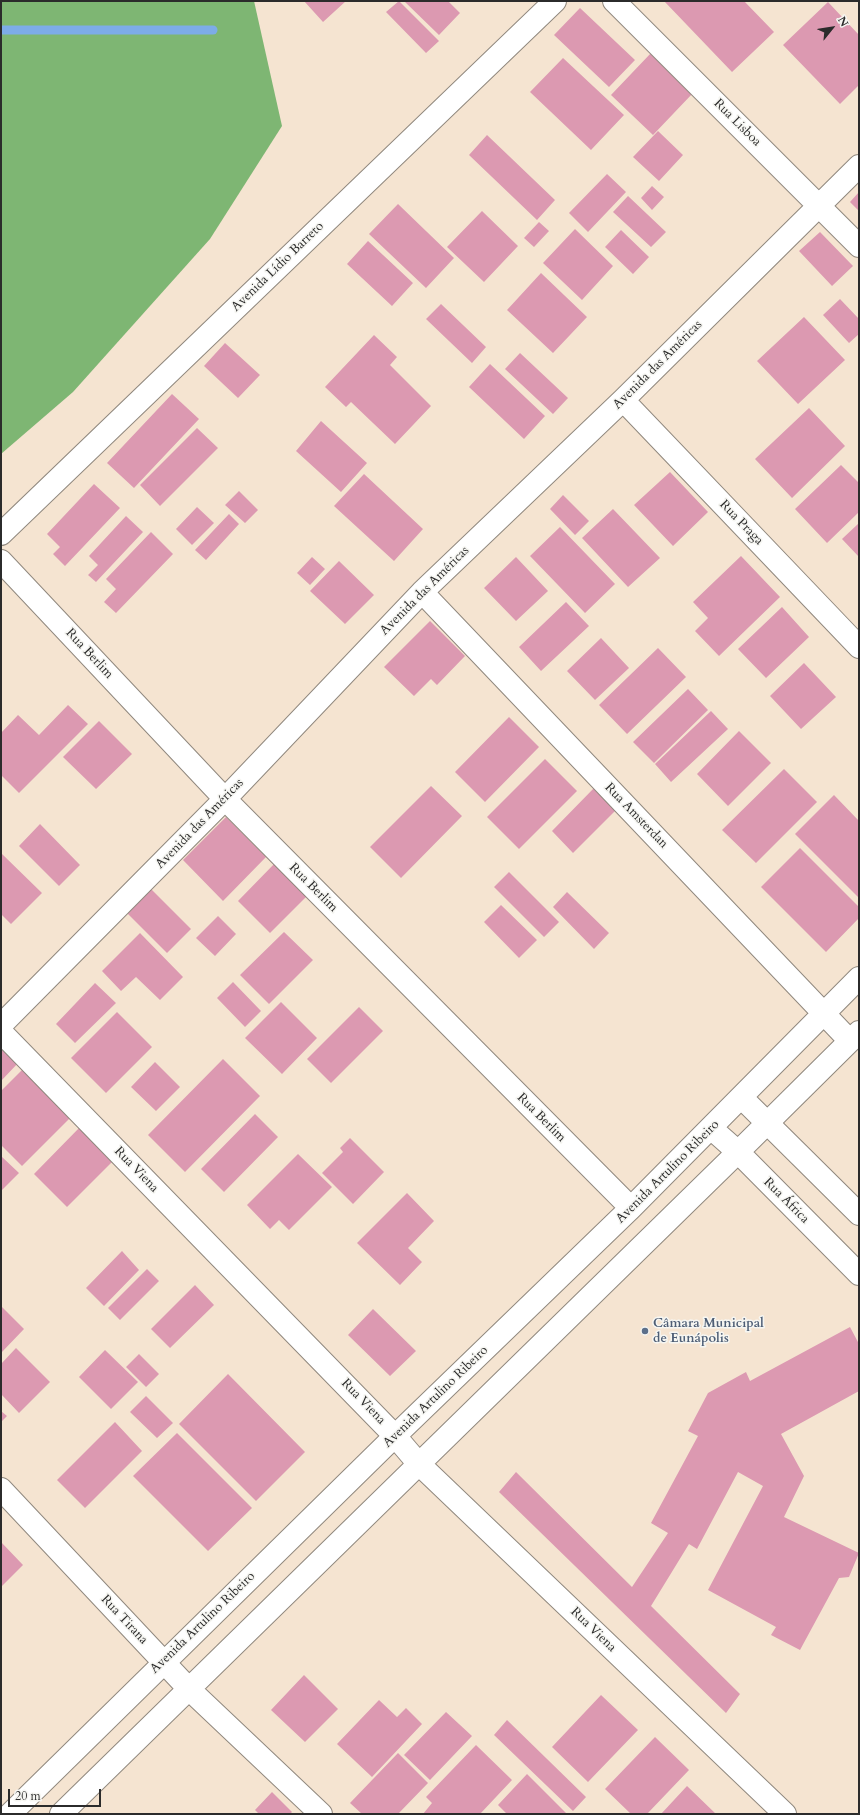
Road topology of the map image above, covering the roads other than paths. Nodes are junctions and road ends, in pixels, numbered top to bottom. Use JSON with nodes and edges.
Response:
{"nodes":[{"id":1,"x":555,"y":1,"type":"edge"},
{"id":2,"x":614,"y":1,"type":"edge"},
{"id":3,"x":859,"y":166,"type":"edge"},
{"id":4,"x":819,"y":205,"type":"junction"},
{"id":5,"x":859,"y":246,"type":"edge"},
{"id":6,"x":623,"y":400,"type":"junction"},
{"id":7,"x":1,"y":534,"type":"edge"},
{"id":8,"x":1,"y":561,"type":"edge"},
{"id":9,"x":422,"y":592,"type":"junction"},
{"id":10,"x":859,"y":647,"type":"edge"},
{"id":11,"x":225,"y":799,"type":"junction"},
{"id":12,"x":859,"y":978,"type":"edge"},
{"id":13,"x":825,"y":1014,"type":"junction"},
{"id":14,"x":1,"y":1025,"type":"edge"},
{"id":15,"x":1,"y":1032,"type":"edge"},
{"id":16,"x":854,"y":1036,"type":"edge"},
{"id":17,"x":742,"y":1098,"type":"junction"},
{"id":18,"x":767,"y":1124,"type":"junction"},
{"id":19,"x":712,"y":1129,"type":"junction"},
{"id":20,"x":738,"y":1152,"type":"junction"},
{"id":21,"x":631,"y":1208,"type":"junction"},
{"id":22,"x":859,"y":1214,"type":"edge"},
{"id":23,"x":859,"y":1274,"type":"edge"},
{"id":24,"x":395,"y":1436,"type":"junction"},
{"id":25,"x":418,"y":1463,"type":"junction"},
{"id":26,"x":1,"y":1489,"type":"edge"},
{"id":27,"x":163,"y":1662,"type":"junction"},
{"id":28,"x":189,"y":1689,"type":"junction"},
{"id":29,"x":10,"y":1814,"type":"edge"},
{"id":30,"x":61,"y":1814,"type":"edge"},
{"id":31,"x":321,"y":1814,"type":"edge"},
{"id":32,"x":785,"y":1814,"type":"edge"}],
"edges":[{"from":1,"to":7,"type":"street","name":"Avenida Lídio Barreto"},
{"from":2,"to":4,"type":"street","name":"Rua Lisboa"},
{"from":3,"to":4,"type":"street","name":"Avenida das Américas"},
{"from":4,"to":5,"type":"street","name":"Rua Lisboa"},
{"from":4,"to":6,"type":"street","name":"Avenida das Américas"},
{"from":6,"to":9,"type":"street","name":"Avenida das Américas"},
{"from":6,"to":10,"type":"street","name":"Rua Praga"},
{"from":8,"to":11,"type":"street","name":"Rua Berlim"},
{"from":9,"to":11,"type":"street","name":"Avenida das Américas"},
{"from":9,"to":13,"type":"street","name":"Rua Amsterdan"},
{"from":11,"to":14,"type":"street","name":"Avenida das Américas"},
{"from":11,"to":21,"type":"street","name":"Rua Berlim"},
{"from":12,"to":13,"type":"street","name":"Avenida Artulino Ribeiro"},
{"from":13,"to":16,"type":"street","name":"Rua Amsterdan"},
{"from":13,"to":17,"type":"street","name":"Avenida Artulino Ribeiro"},
{"from":15,"to":24,"type":"street","name":"Rua Viena"},
{"from":16,"to":18,"type":"street"},
{"from":17,"to":18,"type":"street"},
{"from":17,"to":19,"type":"street","name":"Avenida Artulino Ribeiro"},
{"from":18,"to":20,"type":"street"},
{"from":18,"to":22,"type":"street"},
{"from":19,"to":20,"type":"street","name":"Rua África"},
{"from":19,"to":21,"type":"street","name":"Avenida Artulino Ribeiro"},
{"from":20,"to":23,"type":"street","name":"Rua África"},
{"from":20,"to":25,"type":"street"},
{"from":21,"to":24,"type":"street","name":"Avenida Artulino Ribeiro"},
{"from":24,"to":25,"type":"street","name":"Rua Viena"},
{"from":24,"to":27,"type":"street","name":"Avenida Artulino Ribeiro"},
{"from":25,"to":28,"type":"street"},
{"from":25,"to":32,"type":"street","name":"Rua Viena"},
{"from":26,"to":27,"type":"street","name":"Rua Tirana"},
{"from":27,"to":28,"type":"street","name":"Rua Tirana"},
{"from":27,"to":29,"type":"street","name":"Avenida Artulino Ribeiro"},
{"from":28,"to":30,"type":"street"},
{"from":28,"to":31,"type":"street","name":"Rua Tirana"}]}
